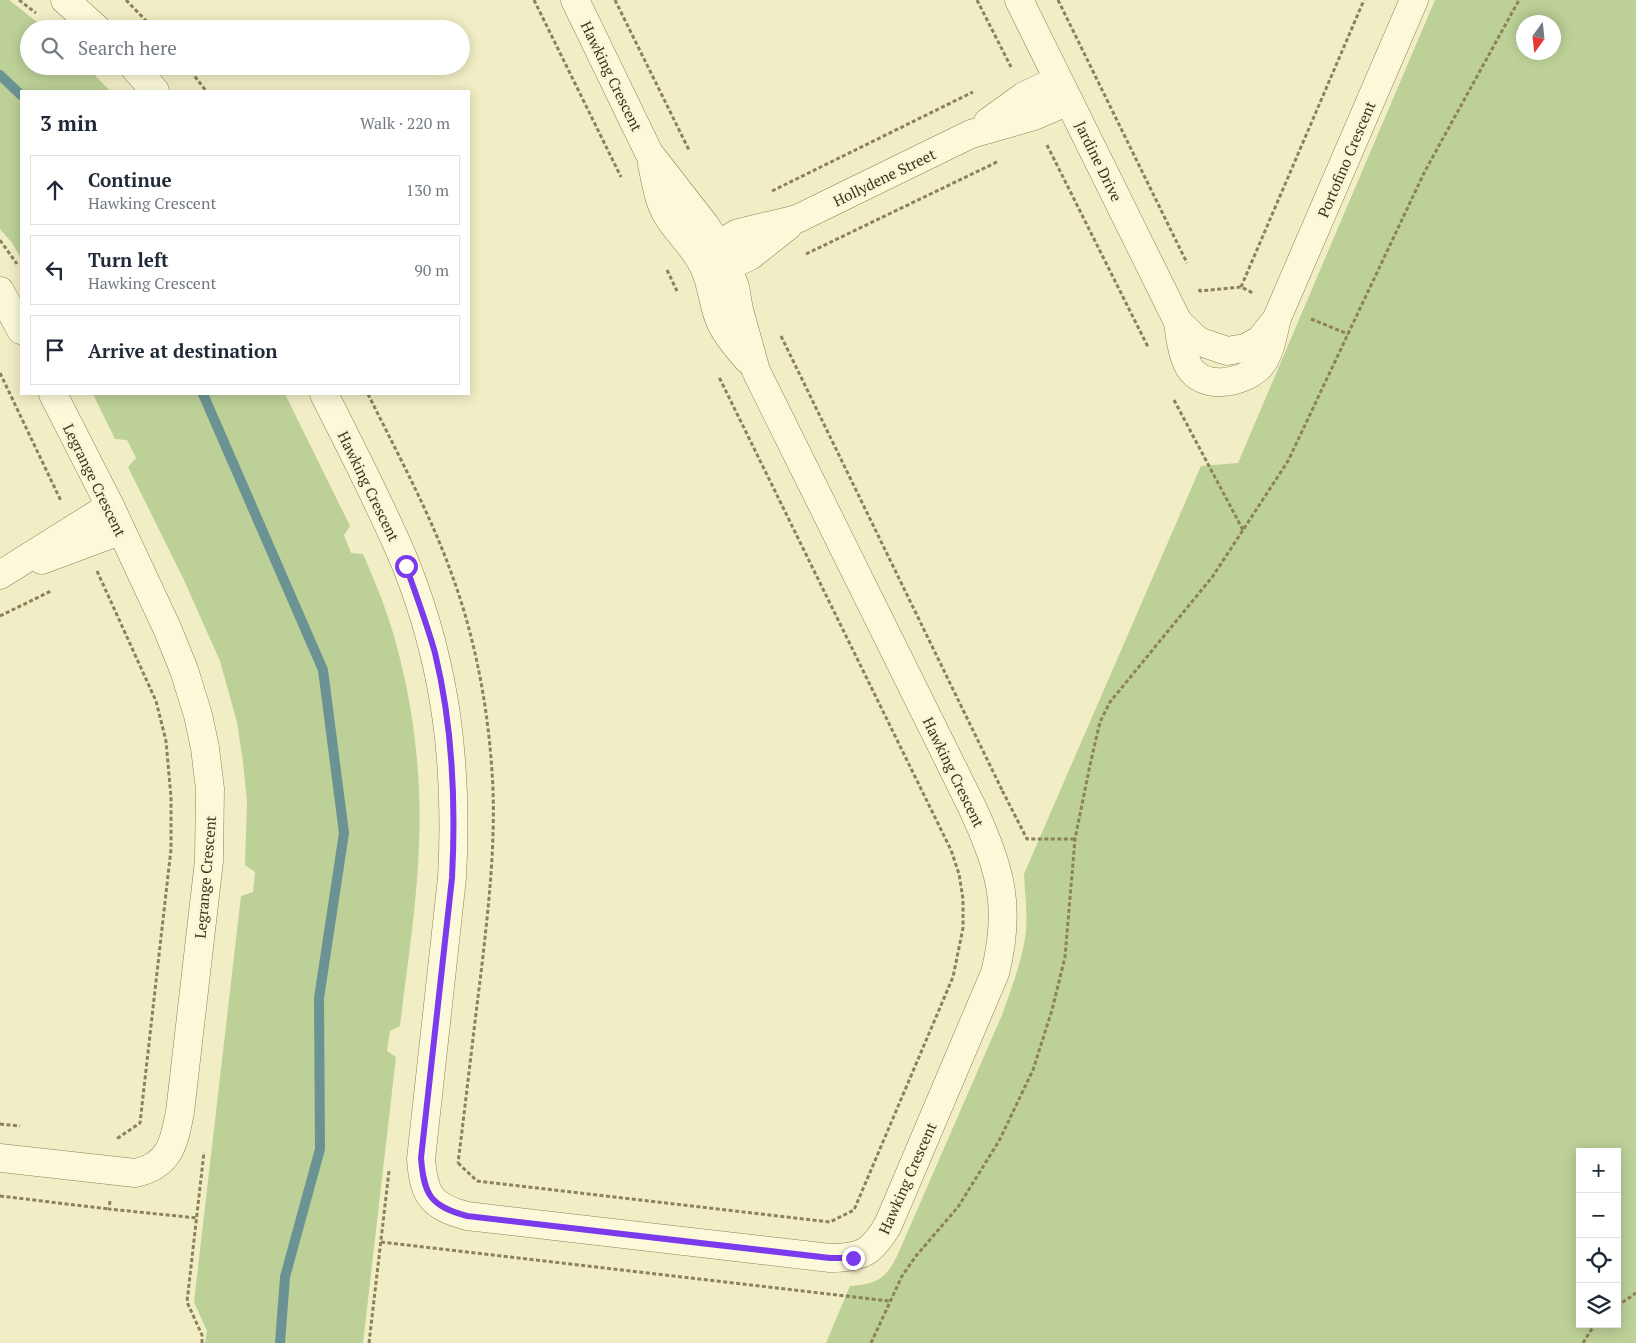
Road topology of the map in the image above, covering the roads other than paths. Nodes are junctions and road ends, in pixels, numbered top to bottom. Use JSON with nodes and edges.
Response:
{"nodes":[{"id":1,"x":65,"y":0,"type":"edge"},
{"id":2,"x":575,"y":0,"type":"edge"},
{"id":3,"x":1019,"y":0,"type":"edge"},
{"id":4,"x":1414,"y":0,"type":"edge"},
{"id":5,"x":87,"y":20,"type":"edge"},
{"id":6,"x":141,"y":75,"type":"edge"},
{"id":7,"x":154,"y":90,"type":"edge"},
{"id":8,"x":1064,"y":90,"type":"junction"},
{"id":9,"x":716,"y":257,"type":"junction"},
{"id":10,"x":0,"y":291,"type":"edge"},
{"id":11,"x":1280,"y":312,"type":"junction"},
{"id":12,"x":1178,"y":322,"type":"junction"},
{"id":13,"x":20,"y":328,"type":"edge"},
{"id":14,"x":1227,"y":351,"type":"joint"},
{"id":15,"x":1240,"y":380,"type":"joint"},
{"id":16,"x":54,"y":395,"type":"edge"},
{"id":17,"x":324,"y":395,"type":"edge"},
{"id":18,"x":110,"y":506,"type":"junction"},
{"id":19,"x":120,"y":531,"type":"junction"},
{"id":20,"x":80,"y":536,"type":"junction"},
{"id":21,"x":1,"y":574,"type":"edge"},
{"id":22,"x":0,"y":1158,"type":"edge"}],
"edges":[{"from":1,"to":5,"type":"street"},
{"from":2,"to":9,"type":"street","name":"Hawking Crescent"},
{"from":3,"to":8,"type":"street","name":"Jardine Drive"},
{"from":4,"to":11,"type":"street","name":"Portofino Crescent"},
{"from":6,"to":7,"type":"street"},
{"from":8,"to":9,"type":"street","name":"Hollydene Street"},
{"from":8,"to":12,"type":"street","name":"Jardine Drive"},
{"from":9,"to":17,"type":"street","name":"Hawking Crescent"},
{"from":10,"to":13,"type":"street"},
{"from":11,"to":14,"type":"street","name":"Portofino Crescent"},
{"from":11,"to":15,"type":"street","name":"Portofino Crescent"},
{"from":12,"to":14,"type":"street","name":"Jardine Drive"},
{"from":12,"to":15,"type":"street","name":"Jardine Drive"},
{"from":16,"to":18,"type":"street","name":"Legrange Crescent"},
{"from":18,"to":19,"type":"street","name":"Legrange Crescent"},
{"from":18,"to":20,"type":"street"},
{"from":19,"to":20,"type":"street"},
{"from":19,"to":22,"type":"street","name":"Legrange Crescent"},
{"from":20,"to":21,"type":"street"}]}
